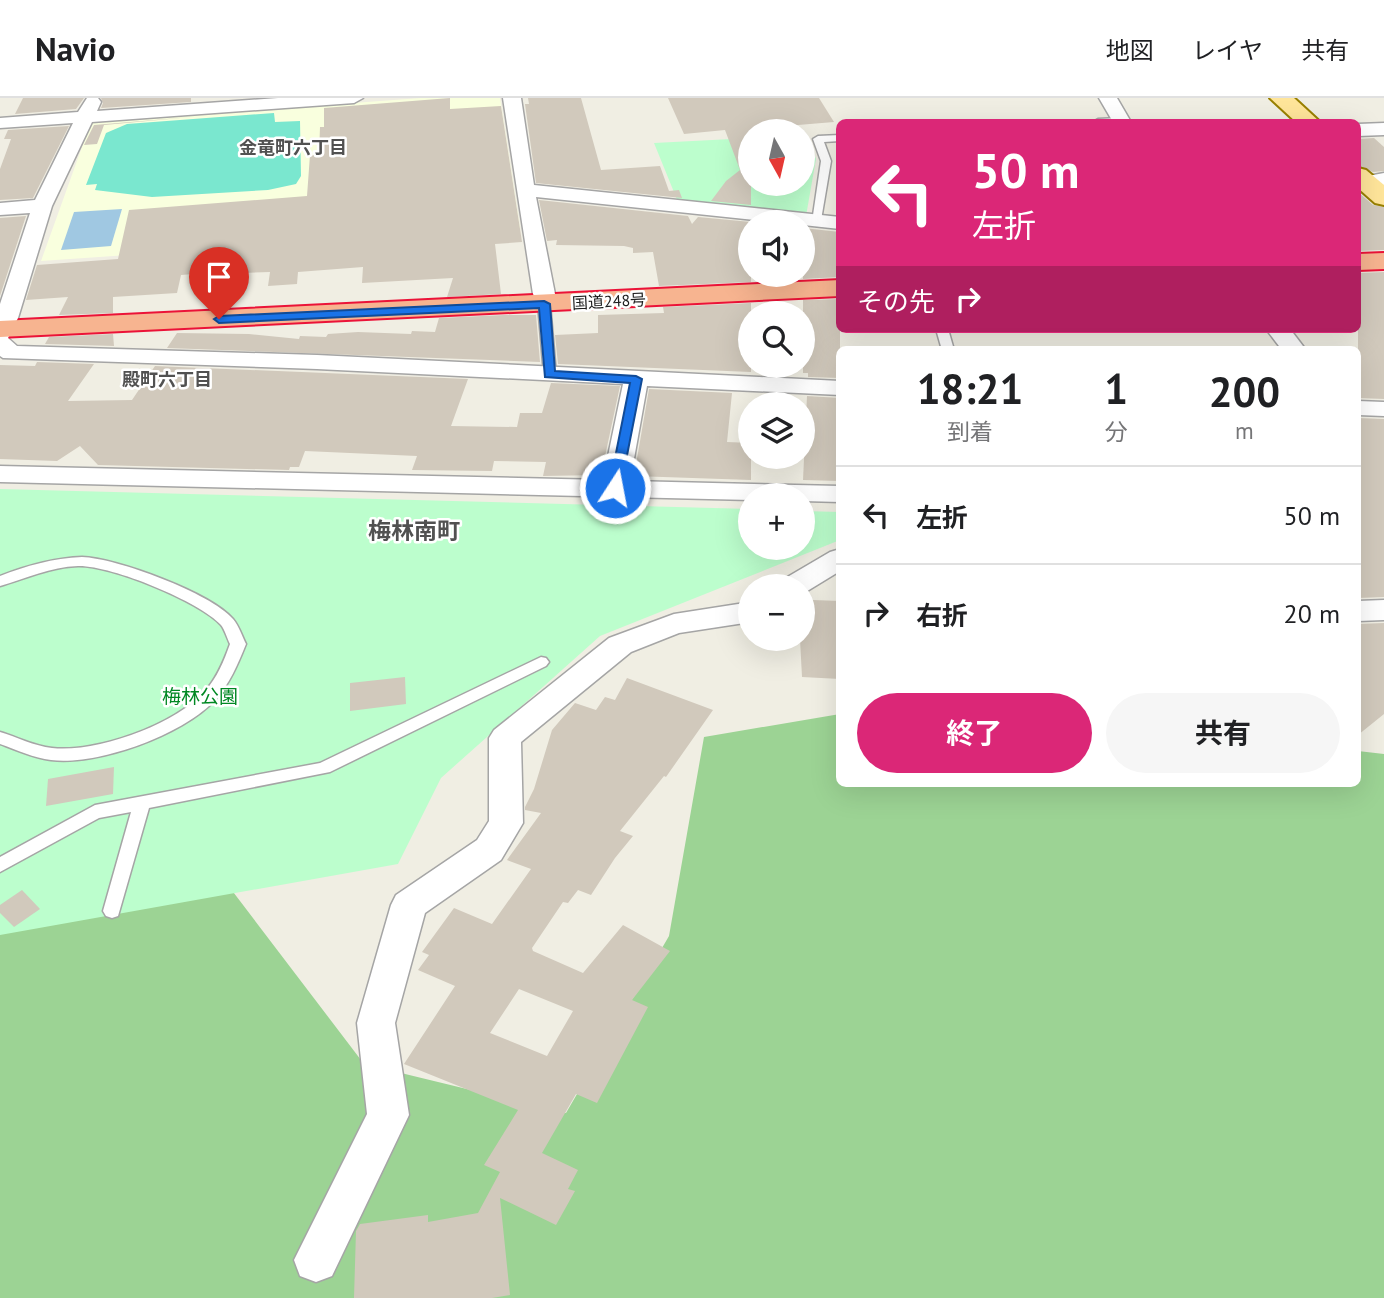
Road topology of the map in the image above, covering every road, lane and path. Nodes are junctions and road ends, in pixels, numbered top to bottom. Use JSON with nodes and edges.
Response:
{"nodes":[{"id":1,"x":94,"y":98,"type":"edge"},
{"id":2,"x":354,"y":98,"type":"edge"},
{"id":3,"x":512,"y":98,"type":"edge"},
{"id":4,"x":1108,"y":98,"type":"edge"},
{"id":5,"x":1268,"y":98,"type":"edge"},
{"id":6,"x":1281,"y":98,"type":"edge"},
{"id":7,"x":83,"y":117,"type":"junction"},
{"id":8,"x":1120,"y":119,"type":"edge"},
{"id":9,"x":1292,"y":119,"type":"edge"},
{"id":10,"x":1306,"y":119,"type":"edge"},
{"id":11,"x":0,"y":123,"type":"edge"},
{"id":12,"x":1384,"y":129,"type":"edge"},
{"id":13,"x":1361,"y":130,"type":"edge"},
{"id":14,"x":836,"y":138,"type":"edge"},
{"id":15,"x":525,"y":190,"type":"junction"},
{"id":16,"x":42,"y":206,"type":"junction"},
{"id":17,"x":0,"y":209,"type":"edge"},
{"id":18,"x":816,"y":220,"type":"junction"},
{"id":19,"x":836,"y":222,"type":"edge"},
{"id":20,"x":1384,"y":251,"type":"edge"},
{"id":21,"x":1361,"y":252,"type":"edge"},
{"id":22,"x":1384,"y":261,"type":"edge"},
{"id":23,"x":1361,"y":262,"type":"edge"},
{"id":24,"x":836,"y":278,"type":"edge"},
{"id":25,"x":836,"y":288,"type":"edge"},
{"id":26,"x":544,"y":299,"type":"junction"},
{"id":27,"x":2,"y":329,"type":"edge"},
{"id":28,"x":550,"y":375,"type":"junction"},
{"id":29,"x":636,"y":379,"type":"junction"},
{"id":30,"x":836,"y":388,"type":"edge"},
{"id":31,"x":1361,"y":408,"type":"edge"},
{"id":32,"x":1384,"y":409,"type":"edge"},
{"id":33,"x":0,"y":474,"type":"edge"},
{"id":34,"x":615,"y":488,"type":"junction"},
{"id":35,"x":836,"y":494,"type":"edge"},
{"id":36,"x":836,"y":560,"type":"edge"},
{"id":37,"x":814,"y":574,"type":"edge"},
{"id":38,"x":0,"y":580,"type":"edge"},
{"id":39,"x":1384,"y":610,"type":"edge"},
{"id":40,"x":1361,"y":611,"type":"edge"},
{"id":41,"x":738,"y":614,"type":"edge"},
{"id":42,"x":541,"y":662,"type":"dead end"},
{"id":43,"x":0,"y":738,"type":"edge"},
{"id":44,"x":142,"y":801,"type":"junction"},
{"id":45,"x":0,"y":865,"type":"edge"},
{"id":46,"x":112,"y":911,"type":"dead end"},
{"id":47,"x":316,"y":1260,"type":"dead end"}],
"edges":[{"from":1,"to":7,"type":"street"},
{"from":2,"to":7,"type":"street"},
{"from":3,"to":15,"type":"street"},
{"from":4,"to":8,"type":"street"},
{"from":5,"to":9,"type":"main road"},
{"from":6,"to":10,"type":"main road"},
{"from":7,"to":11,"type":"street"},
{"from":7,"to":16,"type":"street"},
{"from":12,"to":13,"type":"street"},
{"from":14,"to":18,"type":"lane"},
{"from":15,"to":18,"type":"street"},
{"from":15,"to":26,"type":"street"},
{"from":16,"to":17,"type":"street"},
{"from":16,"to":27,"type":"street"},
{"from":18,"to":19,"type":"street"},
{"from":20,"to":21,"type":"highway"},
{"from":22,"to":23,"type":"highway"},
{"from":24,"to":26,"type":"highway","name":"国道248号"},
{"from":25,"to":26,"type":"highway","name":"国道248号"},
{"from":26,"to":27,"type":"highway","name":"国道248号"},
{"from":26,"to":28,"type":"lane"},
{"from":27,"to":28,"type":"street"},
{"from":28,"to":29,"type":"street"},
{"from":29,"to":30,"type":"street"},
{"from":29,"to":34,"type":"street"},
{"from":31,"to":32,"type":"street"},
{"from":33,"to":34,"type":"street"},
{"from":34,"to":35,"type":"street"},
{"from":36,"to":37,"type":"street"},
{"from":38,"to":43,"type":"lane"},
{"from":39,"to":40,"type":"street"},
{"from":41,"to":47,"type":"street"},
{"from":42,"to":44,"type":"lane"},
{"from":44,"to":45,"type":"lane"},
{"from":44,"to":46,"type":"lane"}]}
